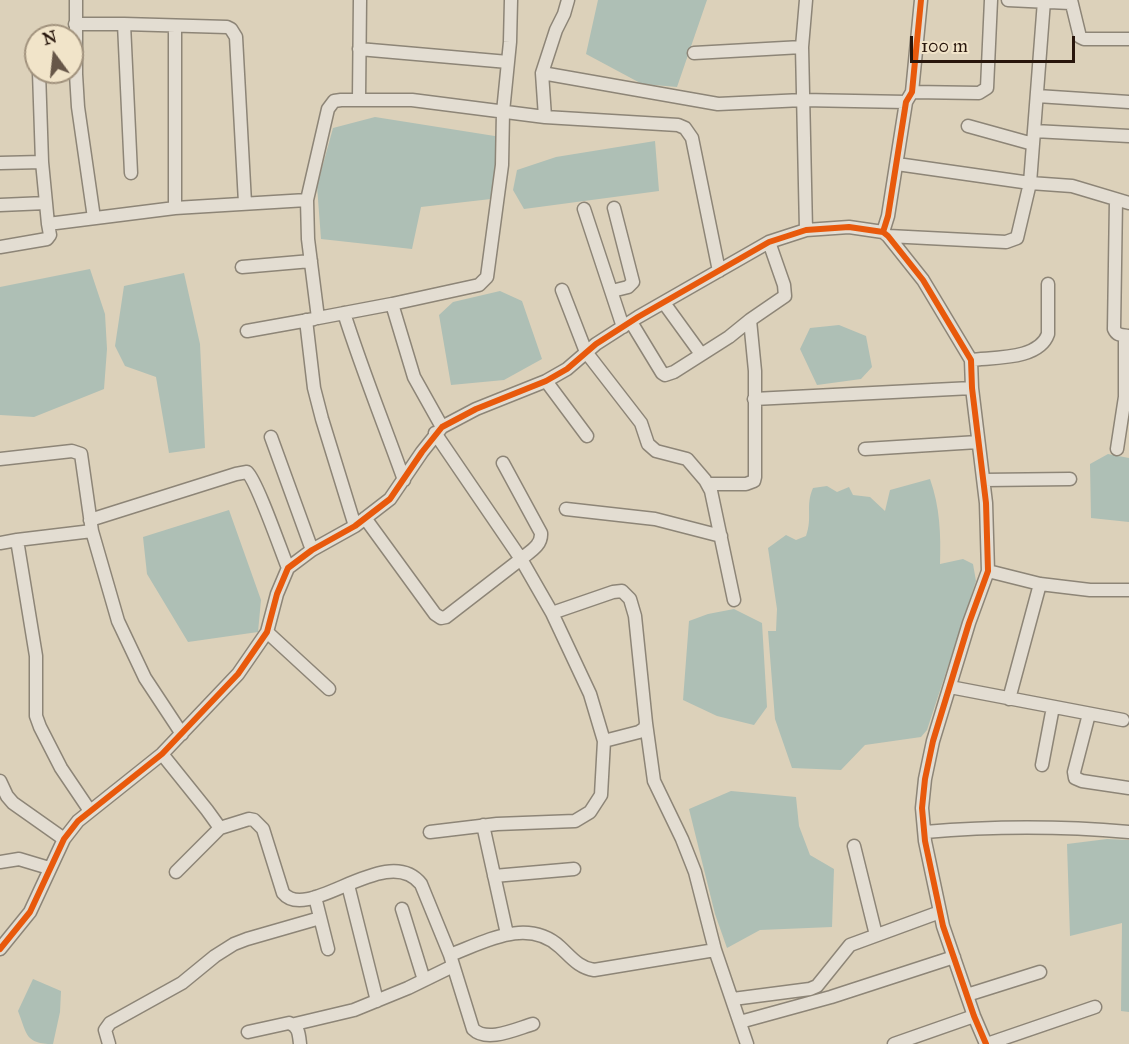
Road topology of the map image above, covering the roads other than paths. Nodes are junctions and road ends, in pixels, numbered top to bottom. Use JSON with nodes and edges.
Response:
{"nodes":[{"id":1,"x":76,"y":0,"type":"edge"},
{"id":2,"x":360,"y":0,"type":"edge"},
{"id":3,"x":511,"y":0,"type":"edge"},
{"id":4,"x":568,"y":0,"type":"edge"},
{"id":5,"x":806,"y":0,"type":"edge"},
{"id":6,"x":921,"y":0,"type":"edge"},
{"id":7,"x":991,"y":0,"type":"edge"},
{"id":8,"x":1008,"y":0,"type":"edge"},
{"id":9,"x":1044,"y":1,"type":"edge"},
{"id":10,"x":1070,"y":2,"type":"edge"},
{"id":11,"x":75,"y":24,"type":"edge"},
{"id":12,"x":84,"y":24,"type":"edge"},
{"id":13,"x":124,"y":24,"type":"junction"},
{"id":14,"x":175,"y":26,"type":"junction"},
{"id":15,"x":1129,"y":39,"type":"edge"},
{"id":16,"x":802,"y":46,"type":"junction"},
{"id":17,"x":360,"y":49,"type":"junction"},
{"id":18,"x":694,"y":53,"type":"dead end"},
{"id":19,"x":508,"y":62,"type":"junction"},
{"id":20,"x":542,"y":73,"type":"junction"},
{"id":21,"x":39,"y":84,"type":"edge"},
{"id":22,"x":77,"y":84,"type":"edge"},
{"id":23,"x":1037,"y":96,"type":"junction"},
{"id":24,"x":909,"y":97,"type":"junction"},
{"id":25,"x":359,"y":98,"type":"junction"},
{"id":26,"x":802,"y":100,"type":"junction"},
{"id":27,"x":1129,"y":102,"type":"edge"},
{"id":28,"x":503,"y":112,"type":"junction"},
{"id":29,"x":545,"y":117,"type":"junction"},
{"id":30,"x":968,"y":126,"type":"dead end"},
{"id":31,"x":1034,"y":131,"type":"junction"},
{"id":32,"x":1129,"y":135,"type":"edge"},
{"id":33,"x":1033,"y":144,"type":"junction"},
{"id":34,"x":42,"y":162,"type":"junction"},
{"id":35,"x":0,"y":163,"type":"edge"},
{"id":36,"x":897,"y":164,"type":"junction"},
{"id":37,"x":131,"y":172,"type":"dead end"},
{"id":38,"x":1030,"y":183,"type":"junction"},
{"id":39,"x":307,"y":200,"type":"junction"},
{"id":40,"x":1116,"y":200,"type":"junction"},
{"id":41,"x":1129,"y":202,"type":"edge"},
{"id":42,"x":46,"y":203,"type":"junction"},
{"id":43,"x":245,"y":203,"type":"junction"},
{"id":44,"x":0,"y":205,"type":"edge"},
{"id":45,"x":175,"y":208,"type":"junction"},
{"id":46,"x":614,"y":208,"type":"dead end"},
{"id":47,"x":584,"y":209,"type":"dead end"},
{"id":48,"x":94,"y":218,"type":"junction"},
{"id":49,"x":48,"y":224,"type":"junction"},
{"id":50,"x":806,"y":230,"type":"junction"},
{"id":51,"x":886,"y":234,"type":"junction"},
{"id":52,"x":769,"y":242,"type":"junction"},
{"id":53,"x":0,"y":247,"type":"edge"},
{"id":54,"x":311,"y":261,"type":"junction"},
{"id":55,"x":242,"y":267,"type":"dead end"},
{"id":56,"x":719,"y":271,"type":"junction"},
{"id":57,"x":1048,"y":284,"type":"dead end"},
{"id":58,"x":562,"y":290,"type":"dead end"},
{"id":59,"x":612,"y":291,"type":"junction"},
{"id":60,"x":664,"y":303,"type":"junction"},
{"id":61,"x":392,"y":304,"type":"junction"},
{"id":62,"x":344,"y":313,"type":"junction"},
{"id":63,"x":312,"y":319,"type":"junction"},
{"id":64,"x":750,"y":320,"type":"junction"},
{"id":65,"x":627,"y":325,"type":"junction"},
{"id":66,"x":247,"y":331,"type":"dead end"},
{"id":67,"x":1127,"y":336,"type":"edge"},
{"id":68,"x":586,"y":352,"type":"junction"},
{"id":69,"x":701,"y":354,"type":"junction"},
{"id":70,"x":971,"y":360,"type":"junction"},
{"id":71,"x":546,"y":381,"type":"junction"},
{"id":72,"x":972,"y":388,"type":"junction"},
{"id":73,"x":754,"y":399,"type":"junction"},
{"id":74,"x":439,"y":430,"type":"junction"},
{"id":75,"x":587,"y":436,"type":"dead end"},
{"id":76,"x":271,"y":437,"type":"dead end"},
{"id":77,"x":978,"y":442,"type":"junction"},
{"id":78,"x":865,"y":449,"type":"dead end"},
{"id":79,"x":1118,"y":450,"type":"dead end"},
{"id":80,"x":0,"y":459,"type":"edge"},
{"id":81,"x":503,"y":463,"type":"dead end"},
{"id":82,"x":1070,"y":478,"type":"dead end"},
{"id":83,"x":404,"y":480,"type":"junction"},
{"id":84,"x":984,"y":480,"type":"junction"},
{"id":85,"x":708,"y":484,"type":"junction"},
{"id":86,"x":566,"y":509,"type":"dead end"},
{"id":87,"x":360,"y":522,"type":"junction"},
{"id":88,"x":91,"y":526,"type":"junction"},
{"id":89,"x":721,"y":536,"type":"junction"},
{"id":90,"x":17,"y":540,"type":"junction"},
{"id":91,"x":0,"y":543,"type":"edge"},
{"id":92,"x":312,"y":550,"type":"junction"},
{"id":93,"x":521,"y":559,"type":"junction"},
{"id":94,"x":288,"y":568,"type":"junction"},
{"id":95,"x":988,"y":571,"type":"junction"},
{"id":96,"x":1040,"y":584,"type":"junction"},
{"id":97,"x":1129,"y":590,"type":"edge"},
{"id":98,"x":734,"y":600,"type":"dead end"},
{"id":99,"x":552,"y":613,"type":"junction"},
{"id":100,"x":267,"y":632,"type":"junction"},
{"id":101,"x":950,"y":687,"type":"junction"},
{"id":102,"x":329,"y":689,"type":"dead end"},
{"id":103,"x":1009,"y":699,"type":"junction"},
{"id":104,"x":1053,"y":707,"type":"junction"},
{"id":105,"x":1089,"y":714,"type":"junction"},
{"id":106,"x":1122,"y":720,"type":"dead end"},
{"id":107,"x":646,"y":723,"type":"junction"},
{"id":108,"x":182,"y":734,"type":"junction"},
{"id":109,"x":604,"y":741,"type":"junction"},
{"id":110,"x":162,"y":754,"type":"junction"},
{"id":111,"x":1042,"y":765,"type":"dead end"},
{"id":112,"x":0,"y":781,"type":"edge"},
{"id":113,"x":1129,"y":788,"type":"edge"},
{"id":114,"x":90,"y":811,"type":"junction"},
{"id":115,"x":483,"y":825,"type":"junction"},
{"id":116,"x":220,"y":828,"type":"junction"},
{"id":117,"x":430,"y":832,"type":"dead end"},
{"id":118,"x":924,"y":832,"type":"junction"},
{"id":119,"x":1129,"y":832,"type":"edge"},
{"id":120,"x":64,"y":839,"type":"junction"},
{"id":121,"x":854,"y":846,"type":"dead end"},
{"id":122,"x":0,"y":862,"type":"edge"},
{"id":123,"x":49,"y":868,"type":"junction"},
{"id":124,"x":574,"y":869,"type":"dead end"},
{"id":125,"x":176,"y":872,"type":"dead end"},
{"id":126,"x":494,"y":876,"type":"junction"},
{"id":127,"x":348,"y":885,"type":"junction"},
{"id":128,"x":315,"y":897,"type":"junction"},
{"id":129,"x":402,"y":909,"type":"dead end"},
{"id":130,"x":940,"y":912,"type":"junction"},
{"id":131,"x":320,"y":918,"type":"junction"},
{"id":132,"x":507,"y":934,"type":"junction"},
{"id":133,"x":876,"y":935,"type":"junction"},
{"id":134,"x":0,"y":949,"type":"edge"},
{"id":135,"x":328,"y":949,"type":"dead end"},
{"id":136,"x":715,"y":950,"type":"junction"},
{"id":137,"x":954,"y":957,"type":"junction"},
{"id":138,"x":451,"y":961,"type":"junction"},
{"id":139,"x":1040,"y":972,"type":"dead end"},
{"id":140,"x":424,"y":980,"type":"junction"},
{"id":141,"x":967,"y":996,"type":"junction"},
{"id":142,"x":733,"y":999,"type":"junction"},
{"id":143,"x":377,"y":1001,"type":"junction"},
{"id":144,"x":1095,"y":1007,"type":"dead end"},
{"id":145,"x":974,"y":1016,"type":"junction"},
{"id":146,"x":740,"y":1022,"type":"junction"},
{"id":147,"x":295,"y":1024,"type":"junction"},
{"id":148,"x":532,"y":1024,"type":"dead end"},
{"id":149,"x":248,"y":1032,"type":"dead end"},
{"id":150,"x":109,"y":1044,"type":"edge"},
{"id":151,"x":300,"y":1044,"type":"edge"},
{"id":152,"x":747,"y":1044,"type":"edge"},
{"id":153,"x":894,"y":1044,"type":"edge"},
{"id":154,"x":987,"y":1044,"type":"edge"}],
"edges":[{"from":1,"to":11,"type":"street"},
{"from":2,"to":17,"type":"street"},
{"from":3,"to":19,"type":"street"},
{"from":4,"to":20,"type":"street"},
{"from":5,"to":16,"type":"street"},
{"from":6,"to":24,"type":"street"},
{"from":7,"to":24,"type":"street"},
{"from":8,"to":9,"type":"street"},
{"from":9,"to":10,"type":"street"},
{"from":9,"to":23,"type":"street"},
{"from":10,"to":15,"type":"street"},
{"from":12,"to":13,"type":"street"},
{"from":13,"to":14,"type":"street"},
{"from":13,"to":37,"type":"street"},
{"from":14,"to":43,"type":"street"},
{"from":14,"to":45,"type":"street"},
{"from":16,"to":18,"type":"street"},
{"from":16,"to":26,"type":"street"},
{"from":17,"to":19,"type":"street"},
{"from":17,"to":25,"type":"street"},
{"from":19,"to":28,"type":"street"},
{"from":20,"to":26,"type":"street"},
{"from":20,"to":29,"type":"street"},
{"from":21,"to":34,"type":"street"},
{"from":22,"to":48,"type":"street"},
{"from":23,"to":27,"type":"street"},
{"from":23,"to":31,"type":"street"},
{"from":24,"to":26,"type":"street"},
{"from":24,"to":36,"type":"street"},
{"from":25,"to":28,"type":"street"},
{"from":25,"to":39,"type":"street"},
{"from":26,"to":50,"type":"street"},
{"from":28,"to":29,"type":"street"},
{"from":28,"to":61,"type":"street"},
{"from":29,"to":56,"type":"street"},
{"from":30,"to":33,"type":"street"},
{"from":31,"to":32,"type":"street"},
{"from":31,"to":33,"type":"street"},
{"from":33,"to":38,"type":"street"},
{"from":34,"to":35,"type":"street"},
{"from":34,"to":42,"type":"street"},
{"from":36,"to":38,"type":"street"},
{"from":36,"to":51,"type":"street"},
{"from":38,"to":40,"type":"street"},
{"from":38,"to":51,"type":"street"},
{"from":39,"to":43,"type":"street"},
{"from":39,"to":54,"type":"street"},
{"from":40,"to":41,"type":"street"},
{"from":40,"to":67,"type":"street"},
{"from":42,"to":44,"type":"street"},
{"from":42,"to":49,"type":"street"},
{"from":43,"to":45,"type":"street"},
{"from":45,"to":48,"type":"street"},
{"from":46,"to":59,"type":"street"},
{"from":47,"to":59,"type":"street"},
{"from":48,"to":49,"type":"street"},
{"from":49,"to":53,"type":"street"},
{"from":50,"to":51,"type":"street"},
{"from":50,"to":52,"type":"street"},
{"from":51,"to":70,"type":"street"},
{"from":52,"to":56,"type":"street"},
{"from":52,"to":64,"type":"street"},
{"from":54,"to":55,"type":"street"},
{"from":54,"to":63,"type":"street"},
{"from":56,"to":60,"type":"street"},
{"from":57,"to":70,"type":"street"},
{"from":58,"to":68,"type":"street"},
{"from":59,"to":65,"type":"street"},
{"from":60,"to":65,"type":"street"},
{"from":60,"to":69,"type":"street"},
{"from":61,"to":62,"type":"street"},
{"from":61,"to":74,"type":"street"},
{"from":62,"to":63,"type":"street"},
{"from":62,"to":83,"type":"street"},
{"from":63,"to":66,"type":"street"},
{"from":63,"to":87,"type":"street"},
{"from":64,"to":69,"type":"street"},
{"from":64,"to":73,"type":"street"},
{"from":65,"to":68,"type":"street"},
{"from":65,"to":69,"type":"street"},
{"from":67,"to":79,"type":"street"},
{"from":68,"to":71,"type":"street"},
{"from":68,"to":85,"type":"street"},
{"from":70,"to":72,"type":"street"},
{"from":71,"to":74,"type":"street"},
{"from":71,"to":75,"type":"street"},
{"from":72,"to":73,"type":"street"},
{"from":72,"to":77,"type":"street"},
{"from":73,"to":85,"type":"street"},
{"from":74,"to":83,"type":"street"},
{"from":74,"to":93,"type":"street"},
{"from":76,"to":92,"type":"street"},
{"from":77,"to":78,"type":"street"},
{"from":77,"to":84,"type":"street"},
{"from":80,"to":88,"type":"street"},
{"from":81,"to":93,"type":"street"},
{"from":82,"to":84,"type":"street"},
{"from":83,"to":87,"type":"street"},
{"from":84,"to":95,"type":"street"},
{"from":85,"to":89,"type":"street"},
{"from":86,"to":89,"type":"street"},
{"from":87,"to":92,"type":"street"},
{"from":87,"to":93,"type":"street"},
{"from":88,"to":90,"type":"street"},
{"from":88,"to":94,"type":"street"},
{"from":88,"to":108,"type":"street"},
{"from":89,"to":98,"type":"street"},
{"from":90,"to":91,"type":"street"},
{"from":90,"to":114,"type":"street"},
{"from":92,"to":94,"type":"street"},
{"from":93,"to":99,"type":"street"},
{"from":94,"to":100,"type":"street"},
{"from":95,"to":96,"type":"street"},
{"from":95,"to":101,"type":"street"},
{"from":96,"to":97,"type":"street"},
{"from":96,"to":103,"type":"street"},
{"from":99,"to":107,"type":"street"},
{"from":99,"to":109,"type":"street"},
{"from":100,"to":102,"type":"street"},
{"from":100,"to":108,"type":"street"},
{"from":101,"to":103,"type":"street"},
{"from":101,"to":118,"type":"street"},
{"from":103,"to":104,"type":"street"},
{"from":104,"to":105,"type":"street"},
{"from":104,"to":111,"type":"street"},
{"from":105,"to":106,"type":"street"},
{"from":105,"to":113,"type":"street"},
{"from":107,"to":109,"type":"street"},
{"from":107,"to":136,"type":"street"},
{"from":108,"to":110,"type":"street"},
{"from":109,"to":115,"type":"street"},
{"from":110,"to":114,"type":"street"},
{"from":110,"to":116,"type":"street"},
{"from":112,"to":120,"type":"street"},
{"from":114,"to":120,"type":"street"},
{"from":115,"to":117,"type":"street"},
{"from":115,"to":126,"type":"street"},
{"from":116,"to":125,"type":"street"},
{"from":116,"to":128,"type":"street"},
{"from":118,"to":119,"type":"street"},
{"from":118,"to":130,"type":"street"},
{"from":120,"to":123,"type":"street"},
{"from":121,"to":133,"type":"street"},
{"from":122,"to":123,"type":"street"},
{"from":123,"to":134,"type":"street"},
{"from":124,"to":126,"type":"street"},
{"from":126,"to":132,"type":"street"},
{"from":127,"to":128,"type":"street"},
{"from":127,"to":138,"type":"street"},
{"from":127,"to":143,"type":"street"},
{"from":128,"to":131,"type":"street"},
{"from":129,"to":140,"type":"street"},
{"from":130,"to":133,"type":"street"},
{"from":130,"to":137,"type":"street"},
{"from":131,"to":135,"type":"street"},
{"from":131,"to":150,"type":"street"},
{"from":132,"to":136,"type":"street"},
{"from":132,"to":138,"type":"street"},
{"from":133,"to":142,"type":"street"},
{"from":136,"to":142,"type":"street"},
{"from":137,"to":141,"type":"street"},
{"from":137,"to":146,"type":"street"},
{"from":138,"to":140,"type":"street"},
{"from":138,"to":148,"type":"street"},
{"from":139,"to":141,"type":"street"},
{"from":140,"to":143,"type":"street"},
{"from":141,"to":145,"type":"street"},
{"from":142,"to":146,"type":"street"},
{"from":143,"to":147,"type":"street"},
{"from":144,"to":154,"type":"street"},
{"from":145,"to":153,"type":"street"},
{"from":145,"to":154,"type":"street"},
{"from":146,"to":152,"type":"street"},
{"from":147,"to":149,"type":"street"},
{"from":147,"to":151,"type":"street"}]}
